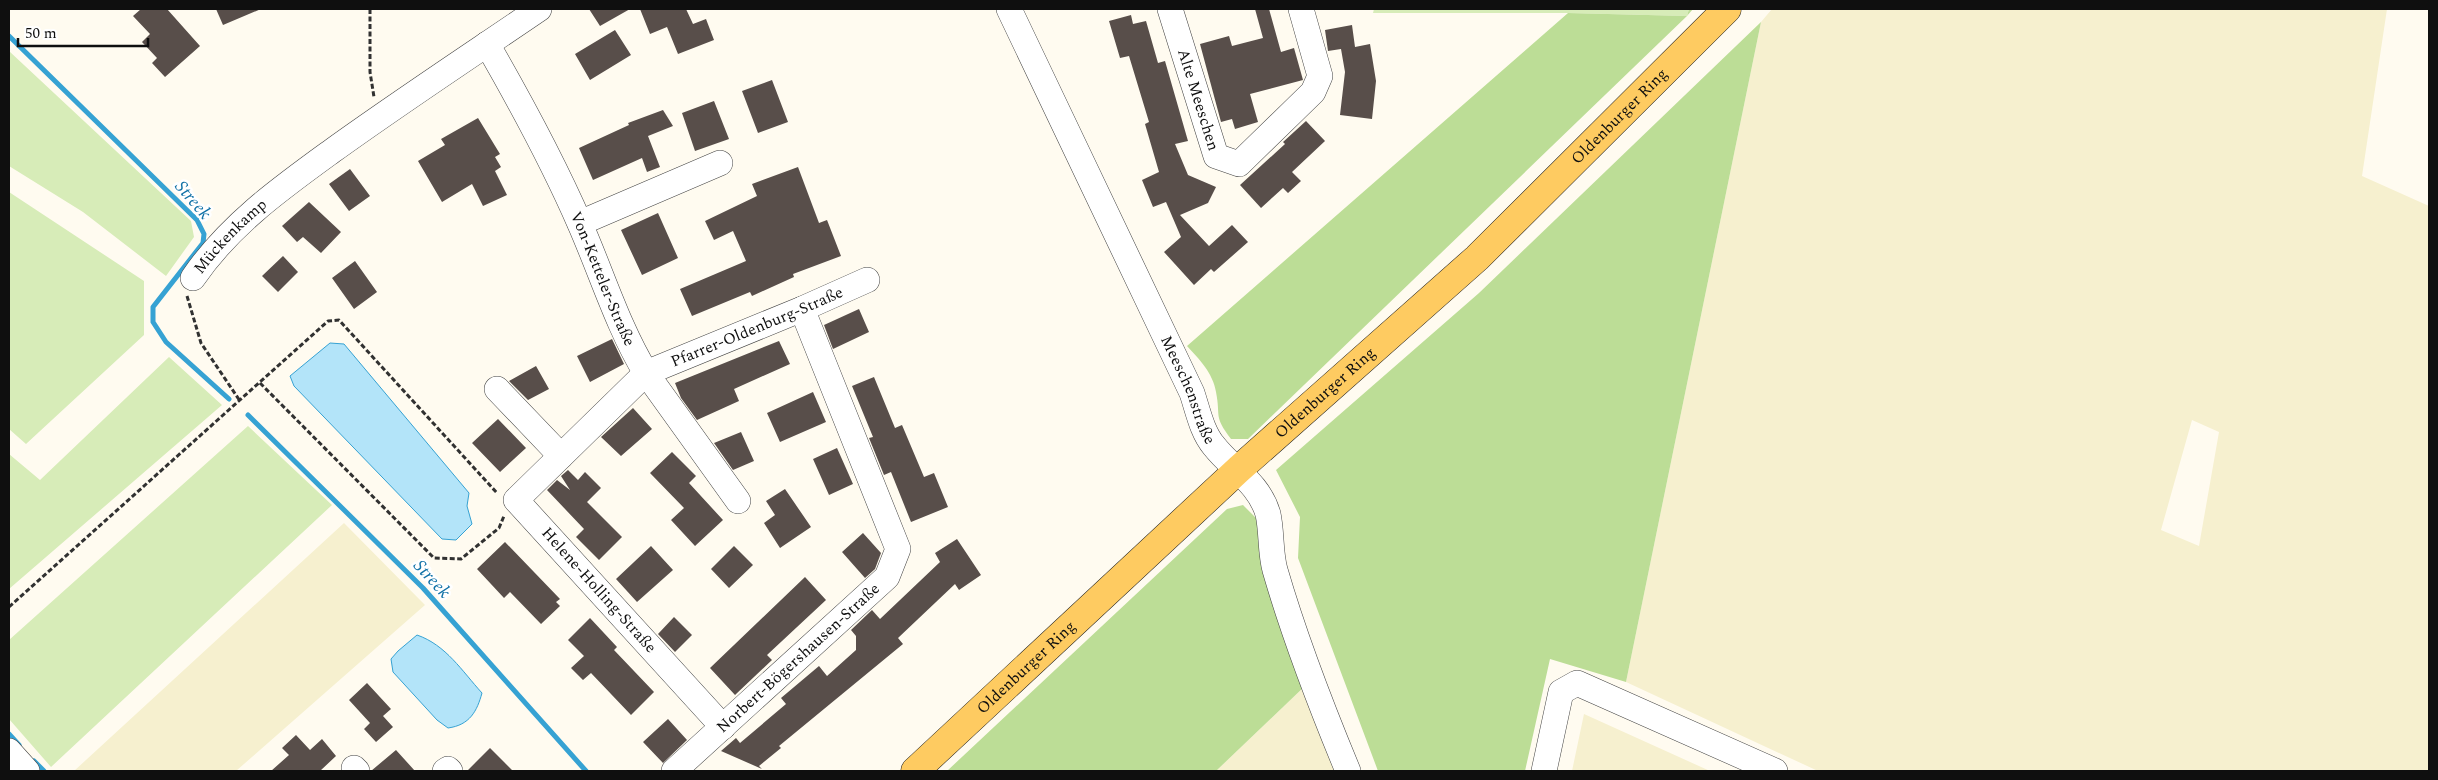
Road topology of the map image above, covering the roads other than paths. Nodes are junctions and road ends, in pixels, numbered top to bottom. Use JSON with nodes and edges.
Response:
{"nodes":[{"id":1,"x":539,"y":9,"type":"edge"},
{"id":2,"x":1009,"y":9,"type":"edge"},
{"id":3,"x":1170,"y":9,"type":"edge"},
{"id":4,"x":1301,"y":9,"type":"edge"},
{"id":5,"x":1727,"y":9,"type":"edge"},
{"id":6,"x":487,"y":44,"type":"junction"},
{"id":7,"x":720,"y":163,"type":"dead end"},
{"id":8,"x":580,"y":223,"type":"junction"},
{"id":9,"x":192,"y":278,"type":"road end"},
{"id":10,"x":868,"y":280,"type":"dead end"},
{"id":11,"x":802,"y":310,"type":"junction"},
{"id":12,"x":646,"y":373,"type":"junction"},
{"id":13,"x":497,"y":389,"type":"dead end"},
{"id":14,"x":561,"y":456,"type":"junction"},
{"id":15,"x":1239,"y":469,"type":"junction"},
{"id":16,"x":738,"y":501,"type":"dead end"},
{"id":17,"x":723,"y":727,"type":"junction"},
{"id":18,"x":9,"y":751,"type":"edge"},
{"id":19,"x":27,"y":771,"type":"edge"},
{"id":20,"x":445,"y":771,"type":"edge"},
{"id":21,"x":450,"y":771,"type":"edge"},
{"id":22,"x":674,"y":771,"type":"edge"},
{"id":23,"x":915,"y":771,"type":"edge"},
{"id":24,"x":1348,"y":771,"type":"edge"},
{"id":25,"x":1544,"y":771,"type":"edge"},
{"id":26,"x":1775,"y":771,"type":"edge"}],
"edges":[{"from":1,"to":6,"type":"street","name":"Mückenkamp"},
{"from":2,"to":15,"type":"street","name":"Meeschenstraße"},
{"from":3,"to":4,"type":"street","name":"Alte Meeschen"},
{"from":5,"to":15,"type":"main road","name":"Oldenburger Ring"},
{"from":6,"to":8,"type":"street","name":"Von-Ketteler-Straße"},
{"from":6,"to":9,"type":"street","name":"Mückenkamp"},
{"from":7,"to":8,"type":"street"},
{"from":8,"to":12,"type":"street","name":"Von-Ketteler-Straße"},
{"from":10,"to":11,"type":"street","name":"Pfarrer-Oldenburg-Straße"},
{"from":11,"to":12,"type":"street","name":"Pfarrer-Oldenburg-Straße"},
{"from":11,"to":17,"type":"street","name":"Norbert-Bögershausen-Straße"},
{"from":12,"to":14,"type":"street"},
{"from":12,"to":16,"type":"street","name":"Von-Ketteler-Straße"},
{"from":13,"to":14,"type":"street"},
{"from":14,"to":17,"type":"street","name":"Helene-Holling-Straße"},
{"from":15,"to":23,"type":"main road","name":"Oldenburger Ring"},
{"from":15,"to":24,"type":"street","name":"Meeschenstraße"},
{"from":17,"to":22,"type":"street","name":"Norbert-Bögershausen-Straße"},
{"from":18,"to":19,"type":"street"},
{"from":20,"to":21,"type":"street"},
{"from":25,"to":26,"type":"street"}]}
